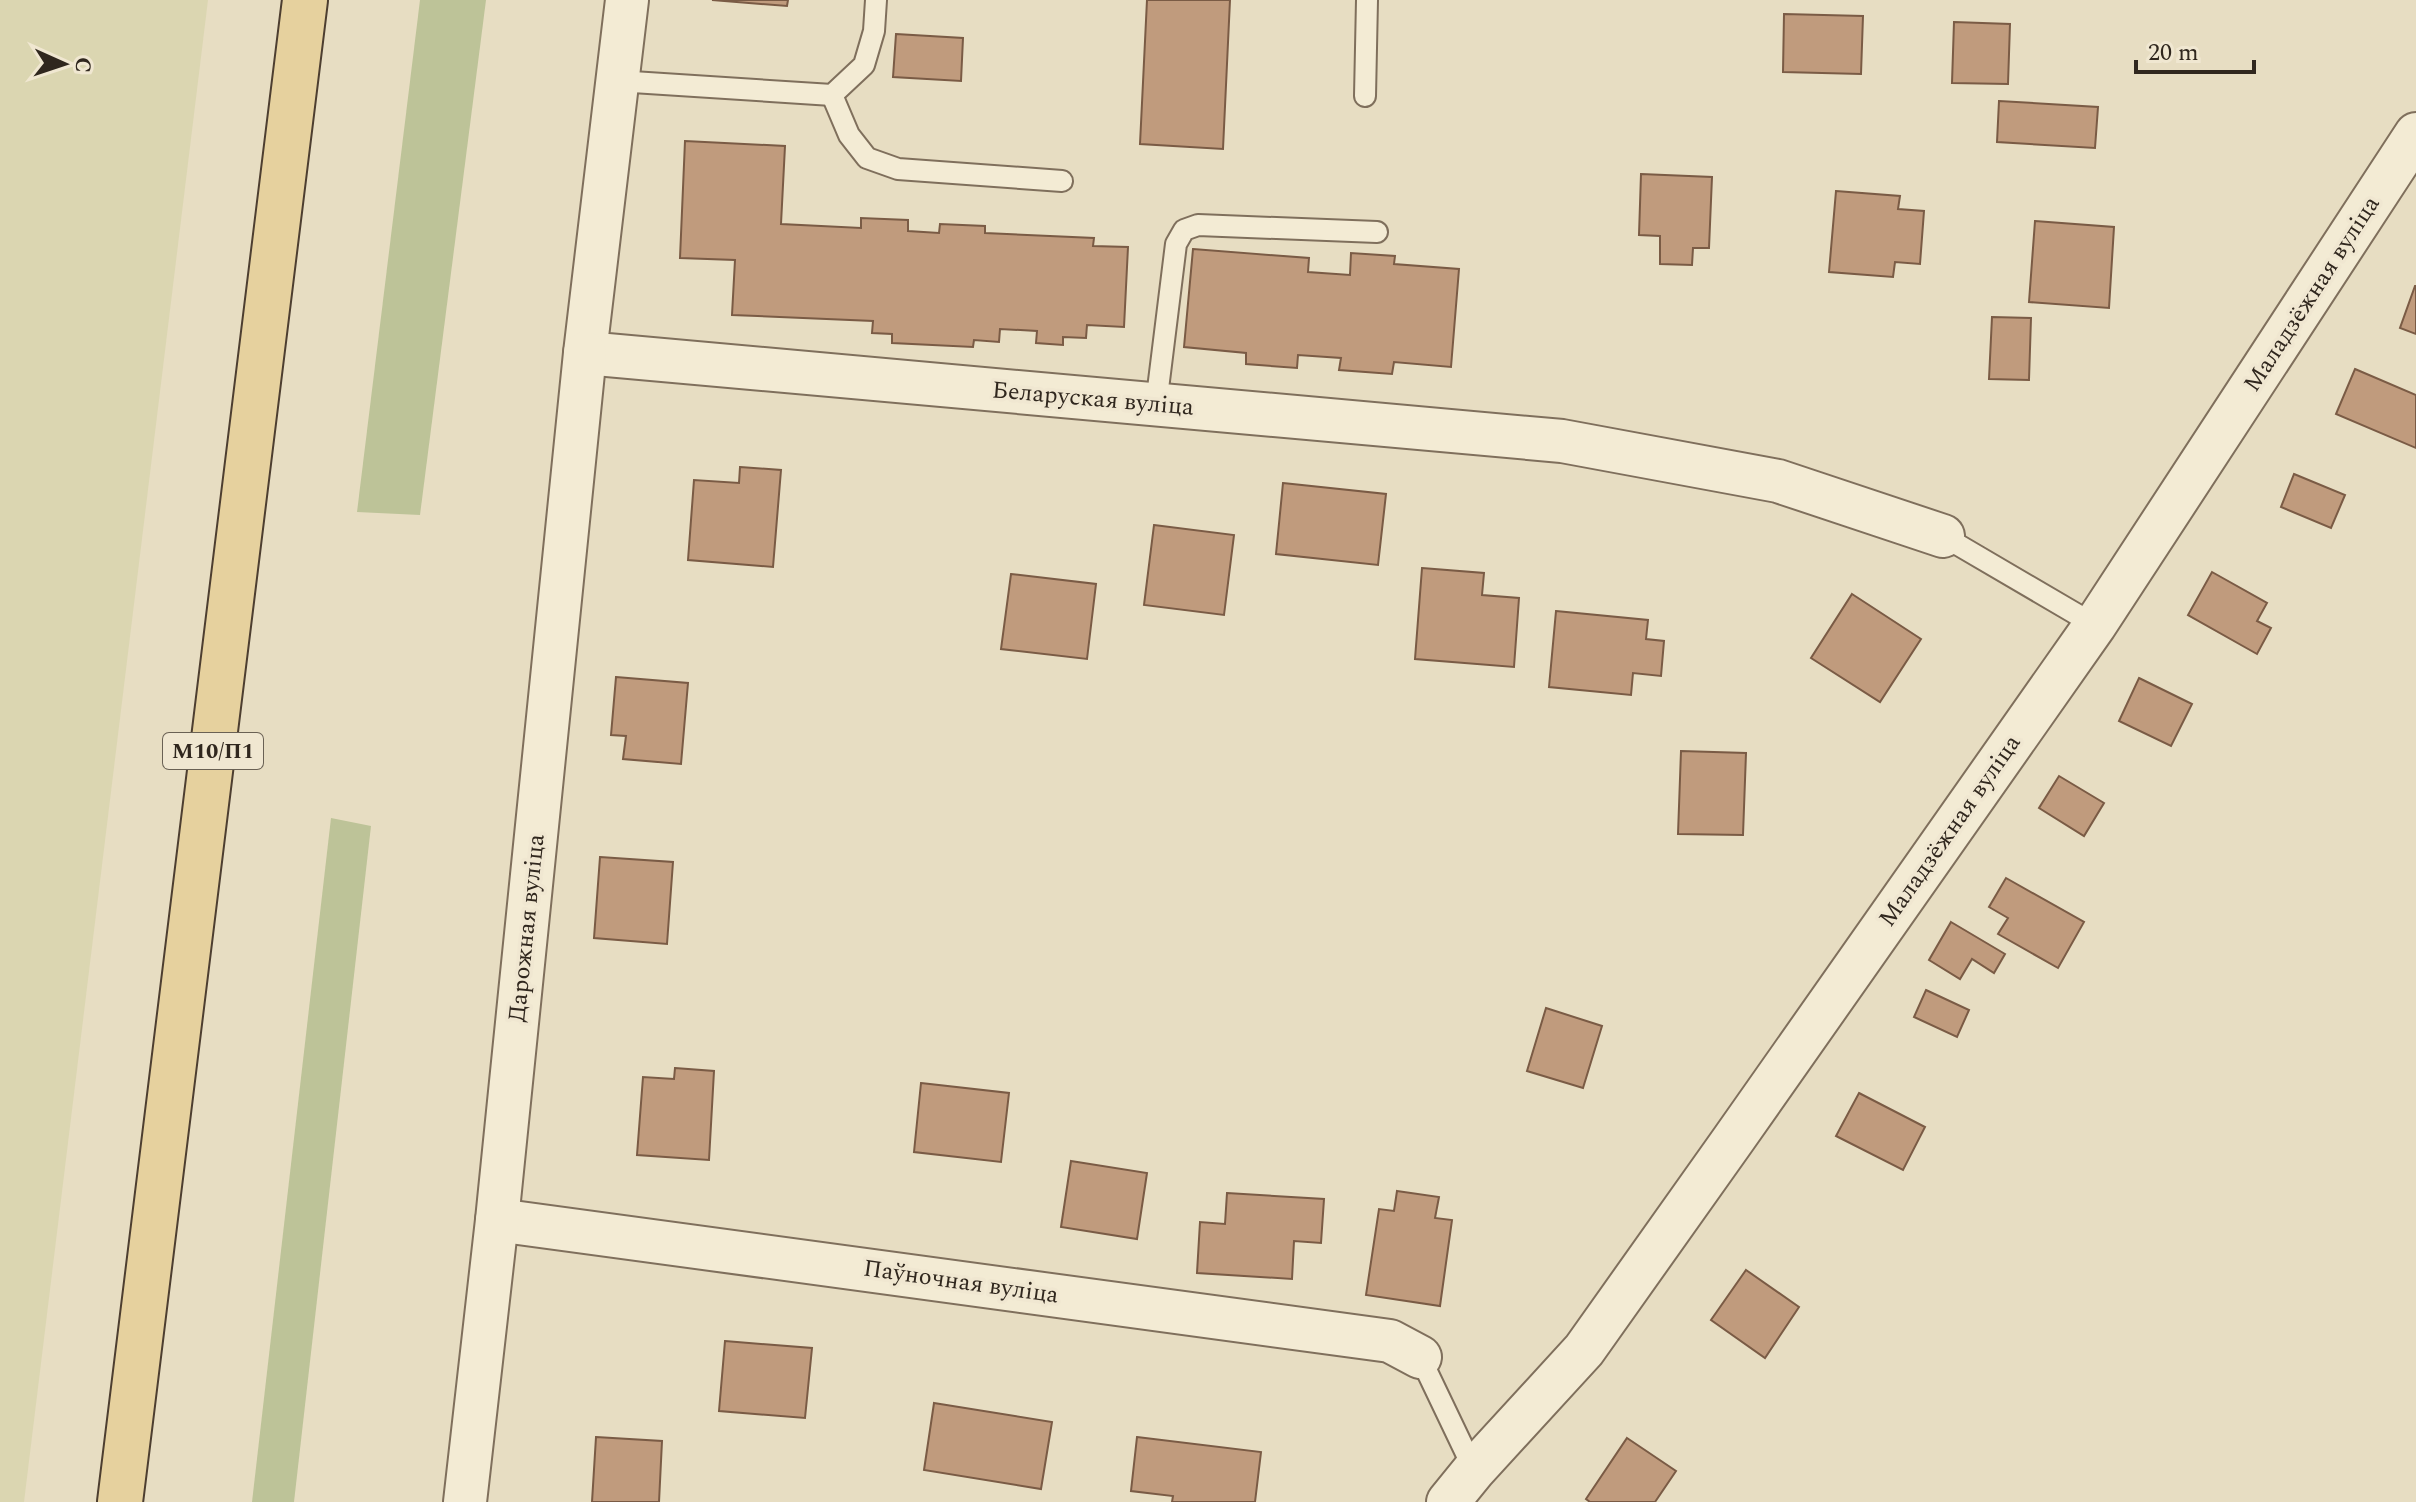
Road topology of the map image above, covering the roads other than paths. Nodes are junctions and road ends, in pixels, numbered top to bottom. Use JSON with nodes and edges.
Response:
{"nodes":[{"id":1,"x":305,"y":0,"type":"edge"},
{"id":2,"x":627,"y":0,"type":"edge"},
{"id":3,"x":876,"y":0,"type":"edge"},
{"id":4,"x":1367,"y":0,"type":"edge"},
{"id":5,"x":617,"y":81,"type":"junction"},
{"id":6,"x":832,"y":95,"type":"junction"},
{"id":7,"x":1365,"y":96,"type":"dead end"},
{"id":8,"x":2416,"y":134,"type":"edge"},
{"id":9,"x":1062,"y":181,"type":"dead end"},
{"id":10,"x":1377,"y":232,"type":"dead end"},
{"id":11,"x":585,"y":353,"type":"junction"},
{"id":12,"x":1156,"y":405,"type":"junction"},
{"id":13,"x":1943,"y":536,"type":"joint"},
{"id":14,"x":2095,"y":625,"type":"junction"},
{"id":15,"x":497,"y":1220,"type":"junction"},
{"id":16,"x":1420,"y":1357,"type":"joint"},
{"id":17,"x":1461,"y":1486,"type":"edge"},
{"id":18,"x":120,"y":1502,"type":"edge"},
{"id":19,"x":465,"y":1502,"type":"edge"}],
"edges":[{"from":1,"to":18,"type":"main road","number":"М10/П1"},
{"from":2,"to":5,"type":"street"},
{"from":3,"to":6,"type":"lane"},
{"from":4,"to":7,"type":"lane"},
{"from":5,"to":6,"type":"lane"},
{"from":5,"to":11,"type":"street"},
{"from":6,"to":9,"type":"lane"},
{"from":8,"to":14,"type":"street","name":"Маладзёжная вуліца"},
{"from":10,"to":12,"type":"lane"},
{"from":11,"to":12,"type":"street","name":"Беларуская вуліца"},
{"from":11,"to":15,"type":"street","name":"Дарожная вуліца"},
{"from":12,"to":13,"type":"street","name":"Беларуская вуліца"},
{"from":13,"to":14,"type":"lane"},
{"from":14,"to":17,"type":"street","name":"Маладзёжная вуліца"},
{"from":15,"to":16,"type":"street","name":"Паўночная вуліца"},
{"from":15,"to":19,"type":"street","name":"Дарожная вуліца"},
{"from":16,"to":17,"type":"lane"}]}
